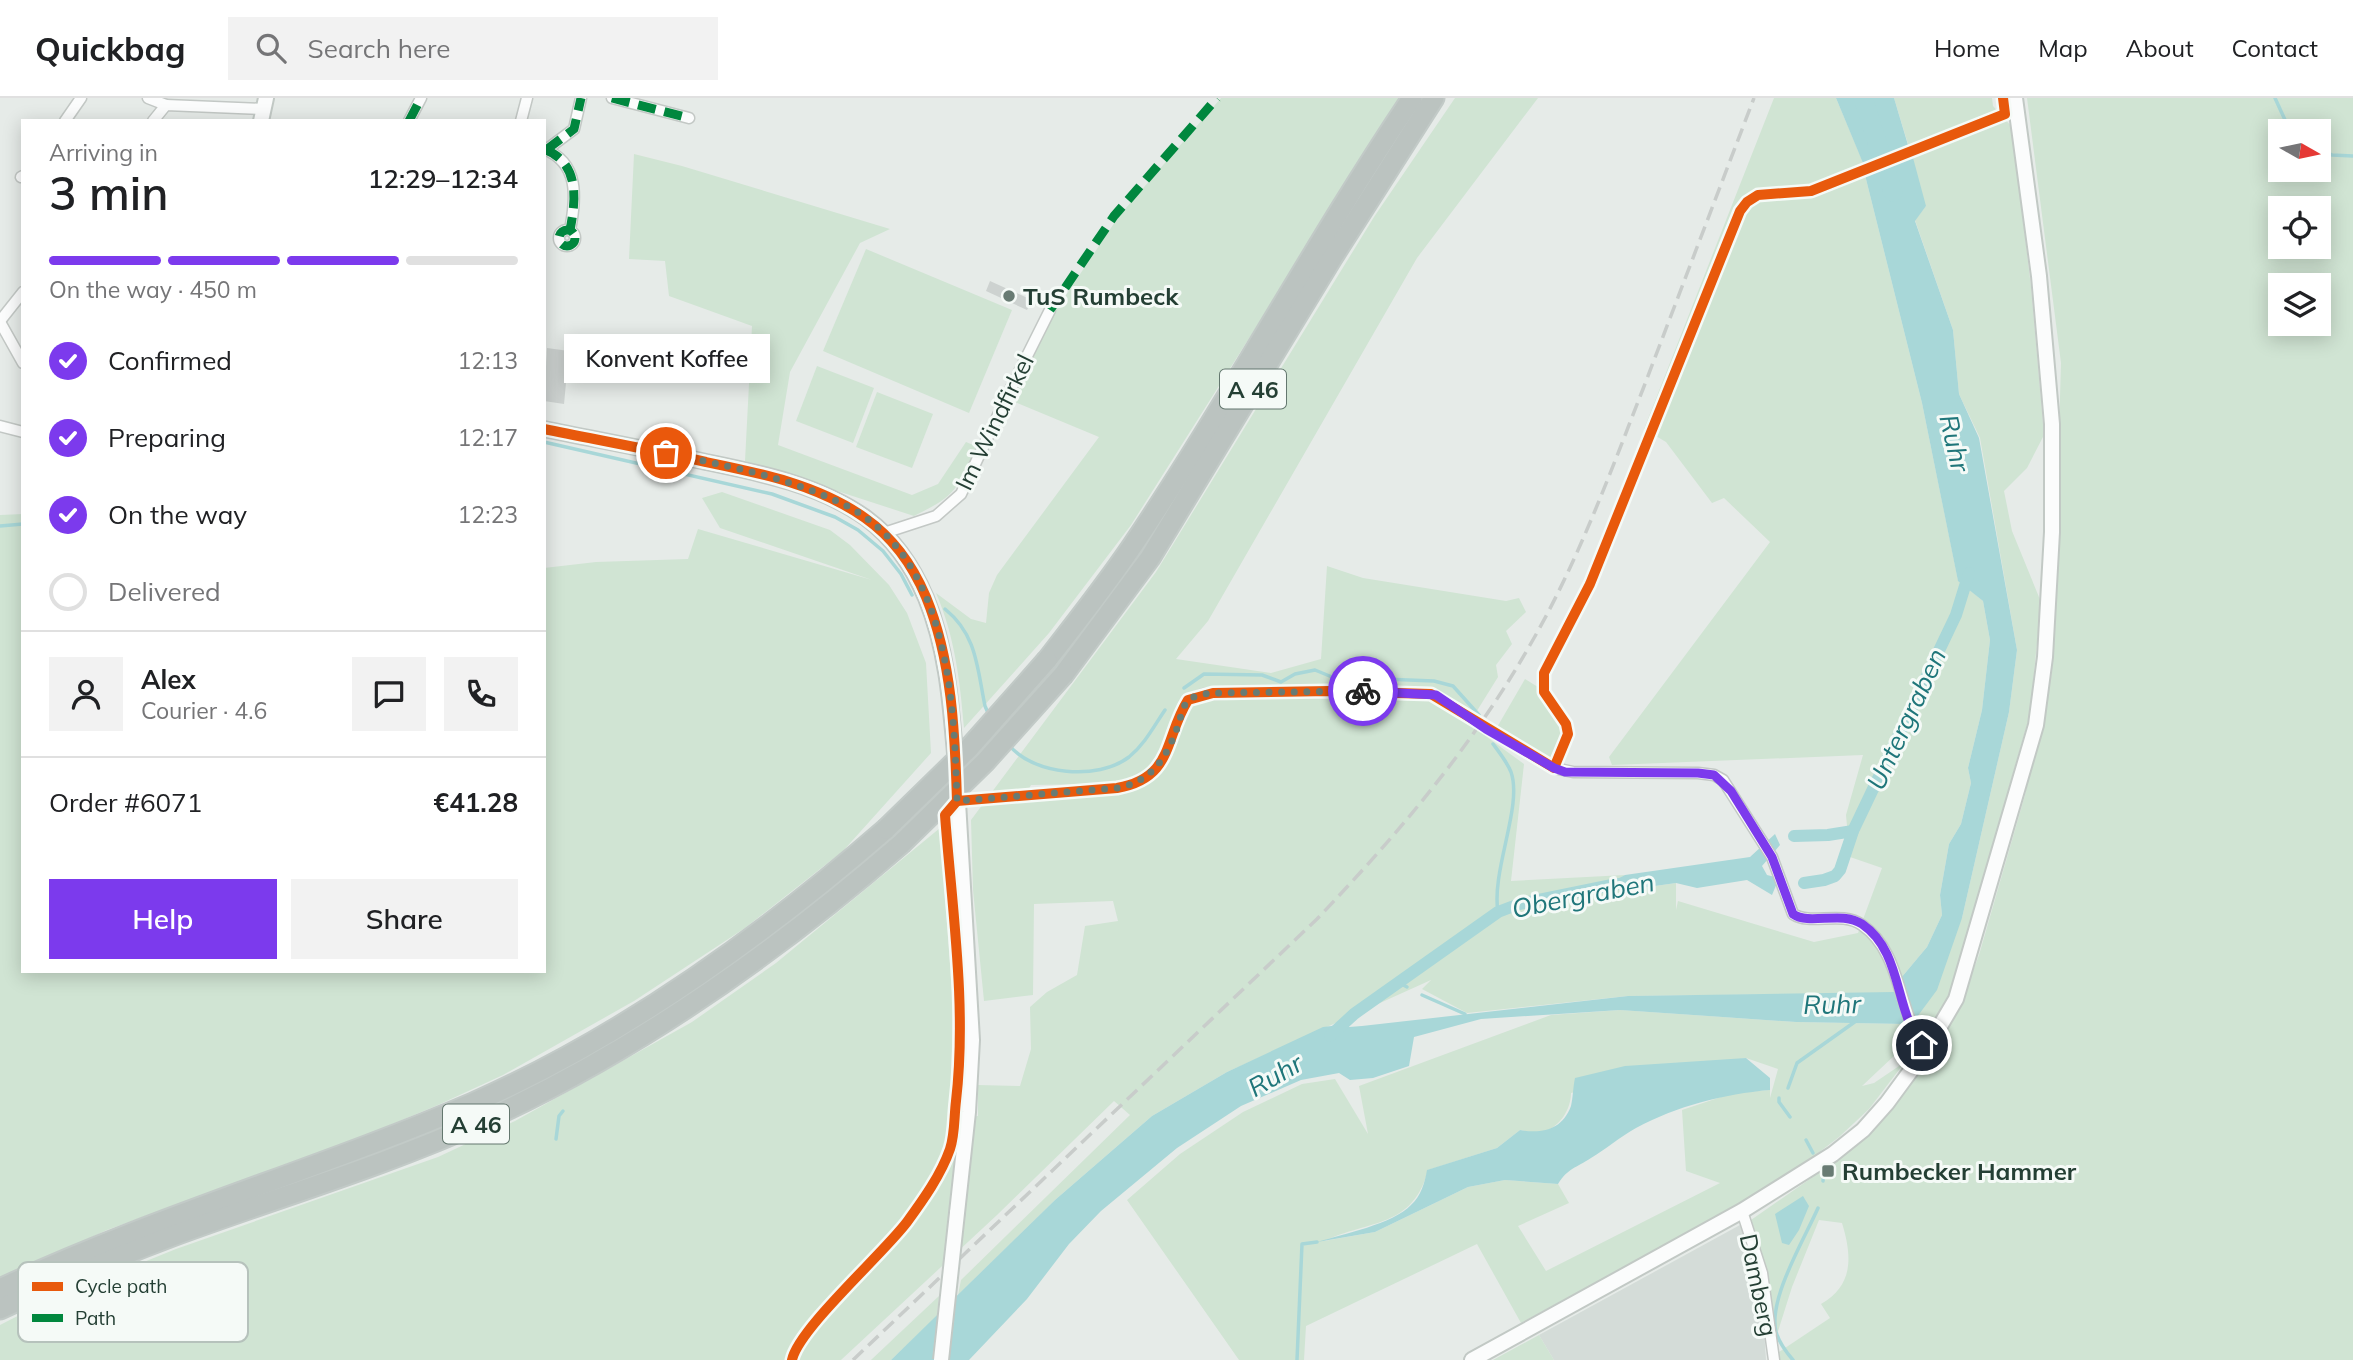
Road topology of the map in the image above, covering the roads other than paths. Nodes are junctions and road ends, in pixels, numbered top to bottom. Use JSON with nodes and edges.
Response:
{"nodes":[{"id":1,"x":81,"y":98,"type":"edge"},
{"id":2,"x":148,"y":98,"type":"edge"},
{"id":3,"x":421,"y":98,"type":"edge"},
{"id":4,"x":527,"y":98,"type":"edge"},
{"id":5,"x":581,"y":98,"type":"edge"},
{"id":6,"x":612,"y":98,"type":"edge"},
{"id":7,"x":1412,"y":98,"type":"edge"},
{"id":8,"x":1434,"y":98,"type":"edge"},
{"id":9,"x":2015,"y":98,"type":"edge"},
{"id":10,"x":166,"y":105,"type":"junction"},
{"id":11,"x":263,"y":109,"type":"edge"},
{"id":12,"x":688,"y":118,"type":"dead end"},
{"id":13,"x":66,"y":119,"type":"edge"},
{"id":14,"x":155,"y":119,"type":"edge"},
{"id":15,"x":410,"y":119,"type":"edge"},
{"id":16,"x":522,"y":119,"type":"edge"},
{"id":17,"x":546,"y":148,"type":"edge"},
{"id":18,"x":546,"y":150,"type":"edge"},
{"id":19,"x":570,"y":230,"type":"dead end"},
{"id":20,"x":21,"y":295,"type":"edge"},
{"id":21,"x":1050,"y":310,"type":"dead end"},
{"id":22,"x":0,"y":322,"type":"edge"},
{"id":23,"x":21,"y":359,"type":"edge"},
{"id":24,"x":0,"y":426,"type":"edge"},
{"id":25,"x":21,"y":429,"type":"edge"},
{"id":26,"x":546,"y":429,"type":"edge"},
{"id":27,"x":884,"y":533,"type":"junction"},
{"id":28,"x":957,"y":801,"type":"junction"},
{"id":29,"x":1926,"y":1050,"type":"junction"},
{"id":30,"x":1742,"y":1211,"type":"junction"},
{"id":31,"x":63,"y":1262,"type":"edge"},
{"id":32,"x":111,"y":1262,"type":"edge"},
{"id":33,"x":18,"y":1281,"type":"edge"},
{"id":34,"x":0,"y":1289,"type":"edge"},
{"id":35,"x":18,"y":1301,"type":"edge"},
{"id":36,"x":0,"y":1309,"type":"edge"},
{"id":37,"x":940,"y":1360,"type":"edge"},
{"id":38,"x":1472,"y":1360,"type":"edge"},
{"id":39,"x":1774,"y":1360,"type":"edge"}],
"edges":[{"from":1,"to":13,"type":"street"},
{"from":2,"to":10,"type":"street"},
{"from":3,"to":15,"type":"street"},
{"from":4,"to":16,"type":"street"},
{"from":5,"to":17,"type":"street"},
{"from":6,"to":12,"type":"street"},
{"from":7,"to":31,"type":"highway","number":"A 46","bridge":true},
{"from":8,"to":32,"type":"highway","number":"A 46","bridge":true},
{"from":9,"to":29,"type":"main road"},
{"from":10,"to":11,"type":"street"},
{"from":10,"to":14,"type":"street"},
{"from":18,"to":19,"type":"street"},
{"from":20,"to":22,"type":"street"},
{"from":21,"to":27,"type":"street","name":"Im Windfirkel"},
{"from":22,"to":23,"type":"street"},
{"from":24,"to":25,"type":"street"},
{"from":26,"to":27,"type":"main road"},
{"from":27,"to":28,"type":"main road"},
{"from":28,"to":29,"type":"street"},
{"from":28,"to":37,"type":"main road","bridge":true},
{"from":29,"to":30,"type":"main road"},
{"from":30,"to":38,"type":"main road"},
{"from":30,"to":39,"type":"street","name":"Damberg"},
{"from":33,"to":34,"type":"highway","number":"A 46","bridge":true},
{"from":35,"to":36,"type":"highway","number":"A 46","bridge":true}]}
